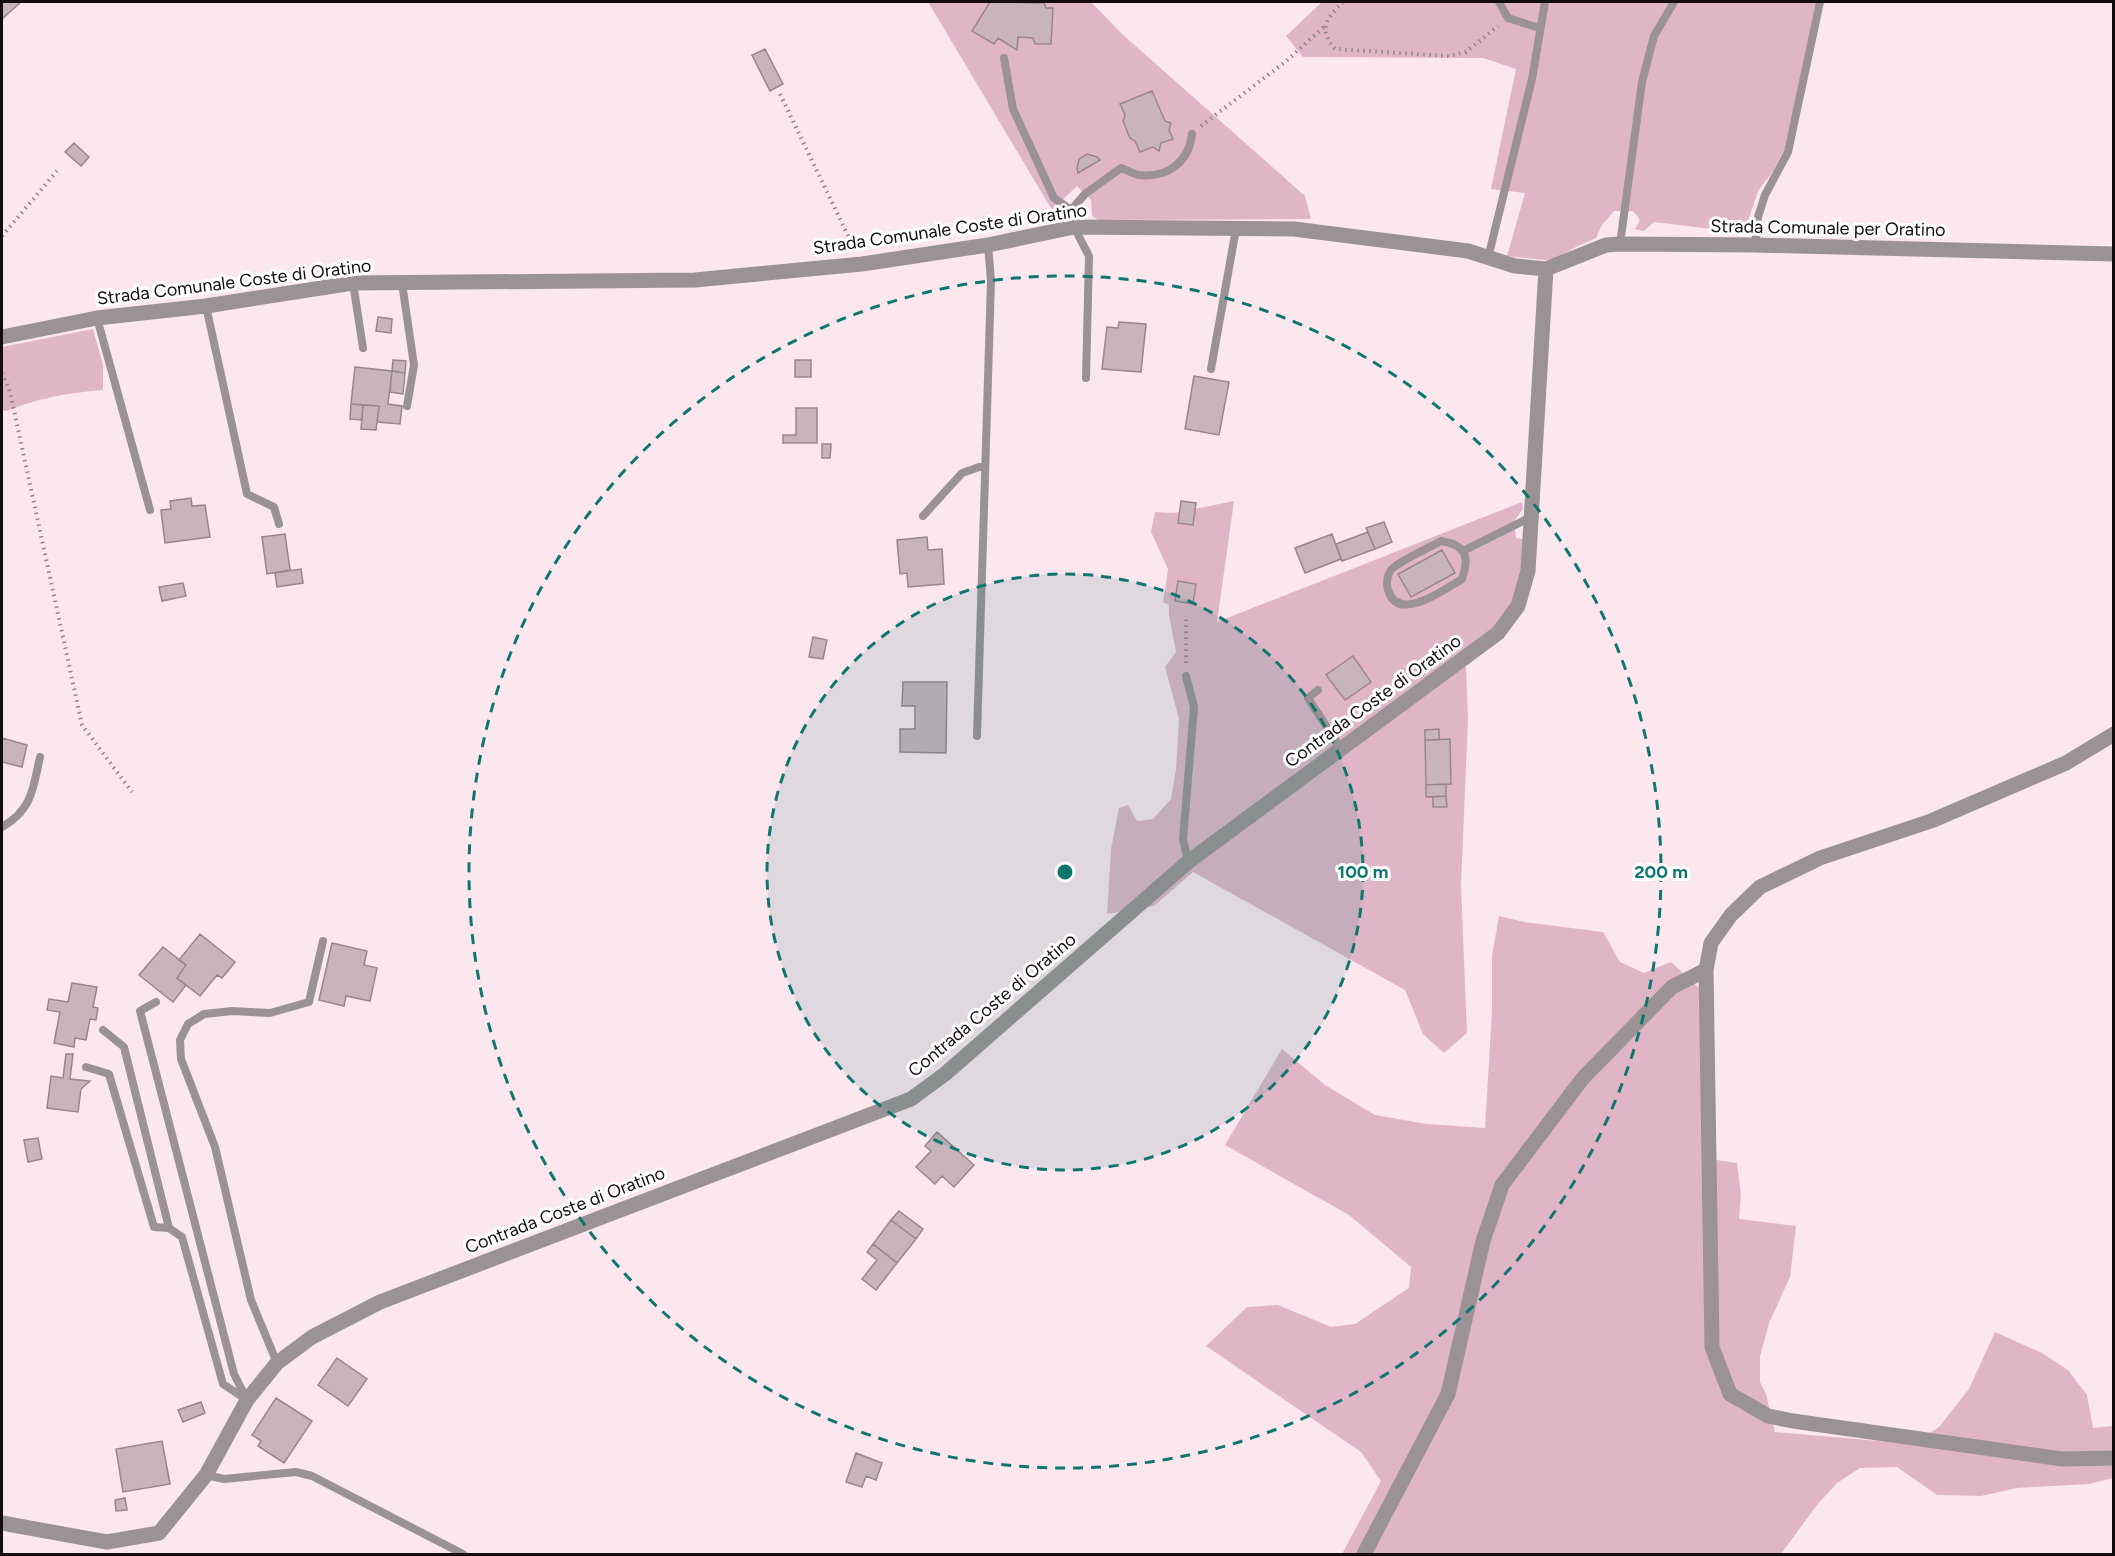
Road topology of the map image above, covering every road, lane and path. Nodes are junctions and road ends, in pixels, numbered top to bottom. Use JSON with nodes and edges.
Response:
{"nodes":[{"id":1,"x":1343,"y":2,"type":"edge"},
{"id":2,"x":1499,"y":2,"type":"edge"},
{"id":3,"x":1545,"y":2,"type":"edge"},
{"id":4,"x":1674,"y":2,"type":"edge"},
{"id":5,"x":1820,"y":2,"type":"edge"},
{"id":6,"x":1508,"y":18,"type":"junction"},
{"id":7,"x":1324,"y":27,"type":"junction"},
{"id":8,"x":1539,"y":28,"type":"junction"},
{"id":9,"x":1004,"y":58,"type":"dead end"},
{"id":10,"x":780,"y":94,"type":"dead end"},
{"id":11,"x":1192,"y":134,"type":"joint"},
{"id":12,"x":57,"y":171,"type":"dead end"},
{"id":13,"x":1071,"y":210,"type":"junction"},
{"id":14,"x":1074,"y":227,"type":"junction"},
{"id":15,"x":1236,"y":229,"type":"junction"},
{"id":16,"x":2,"y":236,"type":"edge"},
{"id":17,"x":1620,"y":244,"type":"junction"},
{"id":18,"x":988,"y":245,"type":"junction"},
{"id":19,"x":1755,"y":245,"type":"junction"},
{"id":20,"x":2114,"y":254,"type":"edge"},
{"id":21,"x":1488,"y":258,"type":"junction"},
{"id":22,"x":862,"y":264,"type":"junction"},
{"id":23,"x":1546,"y":269,"type":"junction"},
{"id":24,"x":352,"y":283,"type":"junction"},
{"id":25,"x":402,"y":283,"type":"junction"},
{"id":26,"x":206,"y":306,"type":"junction"},
{"id":27,"x":97,"y":318,"type":"junction"},
{"id":28,"x":2,"y":338,"type":"edge"},
{"id":29,"x":363,"y":348,"type":"dead end"},
{"id":30,"x":1211,"y":369,"type":"dead end"},
{"id":31,"x":2,"y":373,"type":"edge"},
{"id":32,"x":1086,"y":378,"type":"dead end"},
{"id":33,"x":407,"y":406,"type":"dead end"},
{"id":34,"x":985,"y":465,"type":"junction"},
{"id":35,"x":150,"y":510,"type":"dead end"},
{"id":36,"x":923,"y":516,"type":"dead end"},
{"id":37,"x":1531,"y":517,"type":"junction"},
{"id":38,"x":279,"y":524,"type":"dead end"},
{"id":39,"x":1463,"y":551,"type":"junction"},
{"id":40,"x":1186,"y":615,"type":"dead end"},
{"id":41,"x":1186,"y":676,"type":"joint"},
{"id":42,"x":1318,"y":690,"type":"dead end"},
{"id":43,"x":2114,"y":734,"type":"edge"},
{"id":44,"x":977,"y":736,"type":"dead end"},
{"id":45,"x":1341,"y":749,"type":"junction"},
{"id":46,"x":40,"y":757,"type":"dead end"},
{"id":47,"x":132,"y":792,"type":"dead end"},
{"id":48,"x":2,"y":827,"type":"edge"},
{"id":49,"x":1188,"y":862,"type":"junction"},
{"id":50,"x":323,"y":941,"type":"dead end"},
{"id":51,"x":1706,"y":970,"type":"junction"},
{"id":52,"x":156,"y":1002,"type":"dead end"},
{"id":53,"x":103,"y":1030,"type":"dead end"},
{"id":54,"x":86,"y":1067,"type":"dead end"},
{"id":55,"x":169,"y":1228,"type":"junction"},
{"id":56,"x":278,"y":1364,"type":"junction"},
{"id":57,"x":247,"y":1400,"type":"junction"},
{"id":58,"x":2114,"y":1458,"type":"edge"},
{"id":59,"x":206,"y":1475,"type":"junction"},
{"id":60,"x":2,"y":1523,"type":"edge"},
{"id":61,"x":464,"y":1554,"type":"edge"},
{"id":62,"x":1364,"y":1554,"type":"edge"}],
"edges":[{"from":1,"to":7,"type":"path"},
{"from":2,"to":6,"type":"lane"},
{"from":3,"to":8,"type":"lane"},
{"from":4,"to":17,"type":"lane"},
{"from":5,"to":19,"type":"lane"},
{"from":6,"to":7,"type":"path"},
{"from":6,"to":8,"type":"lane"},
{"from":7,"to":11,"type":"path"},
{"from":8,"to":21,"type":"lane"},
{"from":9,"to":13,"type":"lane"},
{"from":10,"to":22,"type":"path"},
{"from":11,"to":13,"type":"lane"},
{"from":12,"to":16,"type":"path"},
{"from":13,"to":14,"type":"lane"},
{"from":14,"to":15,"type":"street","name":"Strada Comunale Coste di Oratino"},
{"from":14,"to":18,"type":"street","name":"Strada Comunale Coste di Oratino"},
{"from":14,"to":32,"type":"lane"},
{"from":15,"to":21,"type":"street","name":"Strada Comunale Coste di Oratino"},
{"from":15,"to":30,"type":"lane"},
{"from":17,"to":19,"type":"street","name":"Strada Comunale per Oratino"},
{"from":17,"to":23,"type":"street","name":"Strada Comunale per Oratino"},
{"from":18,"to":22,"type":"street","name":"Strada Comunale Coste di Oratino"},
{"from":18,"to":34,"type":"lane"},
{"from":19,"to":20,"type":"street","name":"Strada Comunale per Oratino"},
{"from":21,"to":23,"type":"street","name":"Strada Comunale Coste di Oratino"},
{"from":22,"to":25,"type":"street","name":"Strada Comunale Coste di Oratino"},
{"from":23,"to":37,"type":"street","name":"Contrada Coste di Oratino"},
{"from":24,"to":25,"type":"street","name":"Strada Comunale Coste di Oratino"},
{"from":24,"to":26,"type":"street","name":"Strada Comunale Coste di Oratino"},
{"from":24,"to":29,"type":"lane"},
{"from":25,"to":33,"type":"lane"},
{"from":26,"to":27,"type":"street","name":"Strada Comunale Coste di Oratino"},
{"from":26,"to":38,"type":"lane"},
{"from":27,"to":28,"type":"street","name":"Strada Comunale Coste di Oratino"},
{"from":27,"to":35,"type":"lane"},
{"from":31,"to":47,"type":"path"},
{"from":34,"to":36,"type":"lane"},
{"from":34,"to":44,"type":"lane"},
{"from":37,"to":39,"type":"lane"},
{"from":37,"to":45,"type":"street","name":"Contrada Coste di Oratino"},
{"from":39,"to":39,"type":"lane"},
{"from":40,"to":41,"type":"path"},
{"from":41,"to":49,"type":"lane"},
{"from":42,"to":45,"type":"lane"},
{"from":43,"to":51,"type":"street"},
{"from":45,"to":49,"type":"street","name":"Contrada Coste di Oratino"},
{"from":46,"to":48,"type":"lane"},
{"from":49,"to":56,"type":"street","name":"Contrada Coste di Oratino"},
{"from":50,"to":56,"type":"lane"},
{"from":51,"to":58,"type":"street"},
{"from":51,"to":62,"type":"street"},
{"from":52,"to":57,"type":"lane"},
{"from":53,"to":55,"type":"lane"},
{"from":54,"to":55,"type":"lane"},
{"from":55,"to":57,"type":"lane"},
{"from":56,"to":57,"type":"street","name":"Contrada Coste di Oratino"},
{"from":57,"to":59,"type":"street","name":"Contrada Coste di Oratino"},
{"from":59,"to":60,"type":"street","name":"Contrada Coste di Oratino"},
{"from":59,"to":61,"type":"lane"}]}
